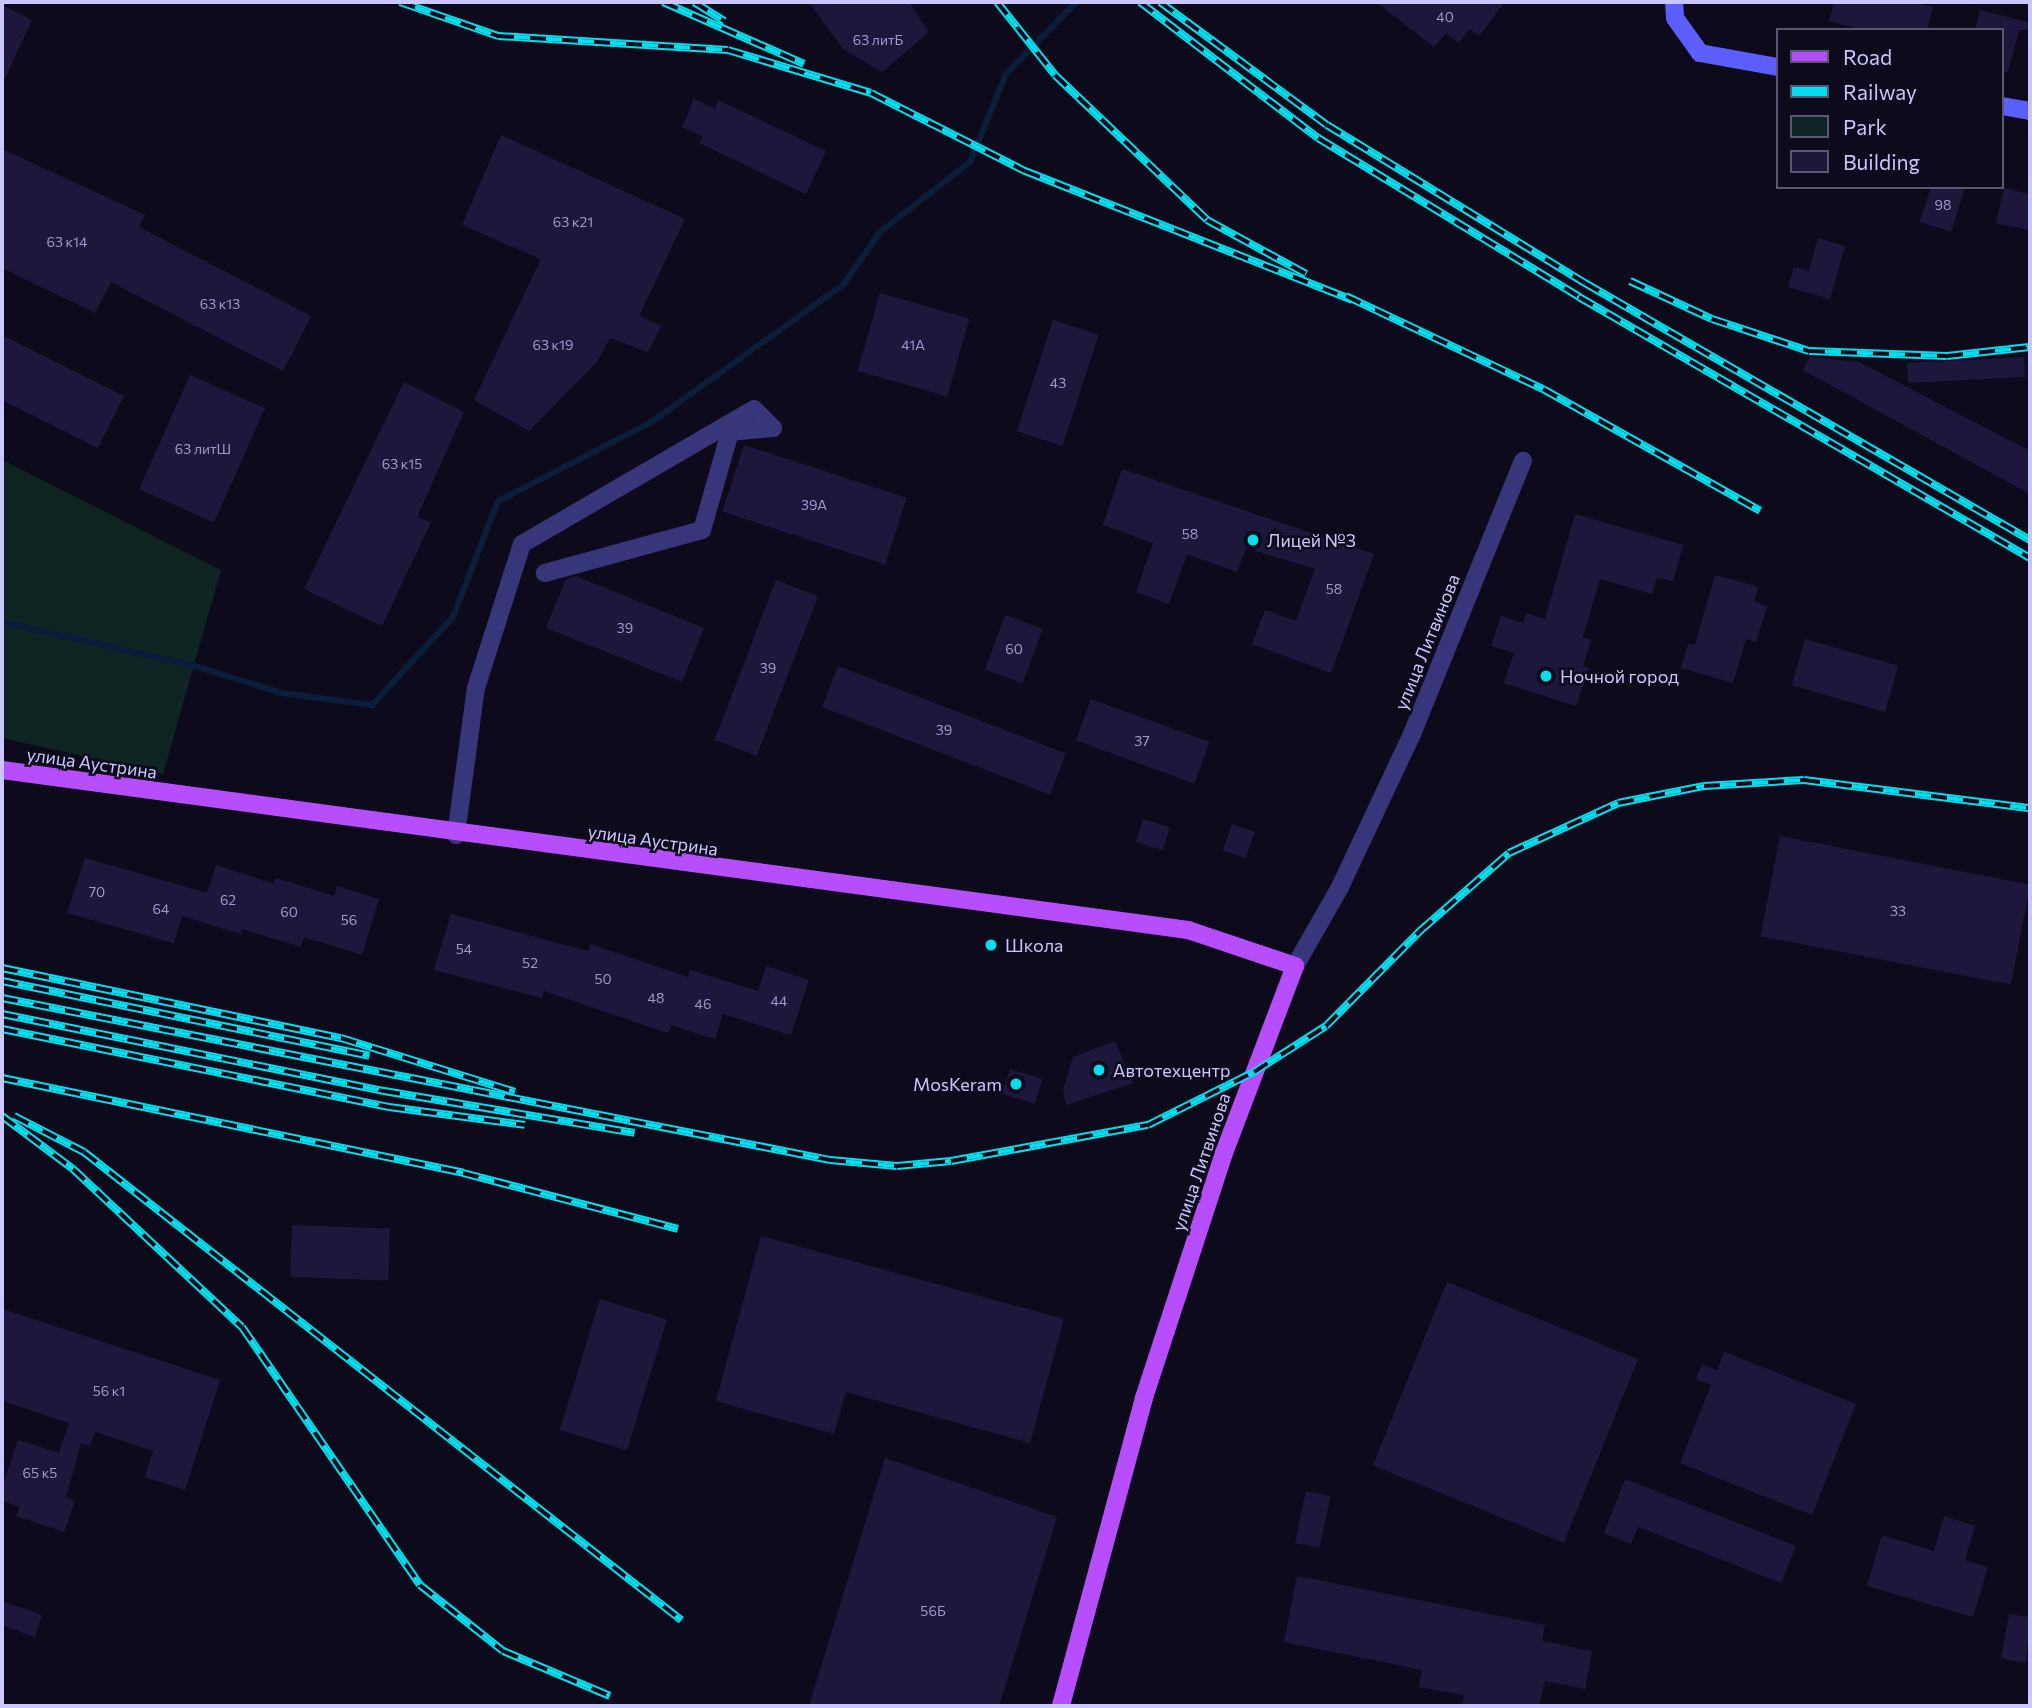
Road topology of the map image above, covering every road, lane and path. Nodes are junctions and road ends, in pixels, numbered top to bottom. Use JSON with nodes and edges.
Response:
{"nodes":[{"id":1,"x":1675,"y":10,"type":"edge"},
{"id":2,"x":1776,"y":67,"type":"edge"},
{"id":3,"x":2004,"y":106,"type":"edge"},
{"id":4,"x":2030,"y":111,"type":"edge"},
{"id":5,"x":1523,"y":461,"type":"dead end"},
{"id":6,"x":545,"y":573,"type":"dead end"},
{"id":7,"x":2,"y":770,"type":"edge"},
{"id":8,"x":456,"y":835,"type":"junction"},
{"id":9,"x":1295,"y":966,"type":"junction"},
{"id":10,"x":1061,"y":1706,"type":"edge"}],
"edges":[{"from":1,"to":2,"type":"main road"},
{"from":3,"to":4,"type":"main road"},
{"from":5,"to":9,"type":"street","name":"улица Литвинова"},
{"from":6,"to":8,"type":"street"},
{"from":7,"to":8,"type":"main road","name":"улица Аустрина"},
{"from":8,"to":9,"type":"main road","name":"улица Аустрина"},
{"from":9,"to":10,"type":"main road","name":"улица Литвинова"}]}
